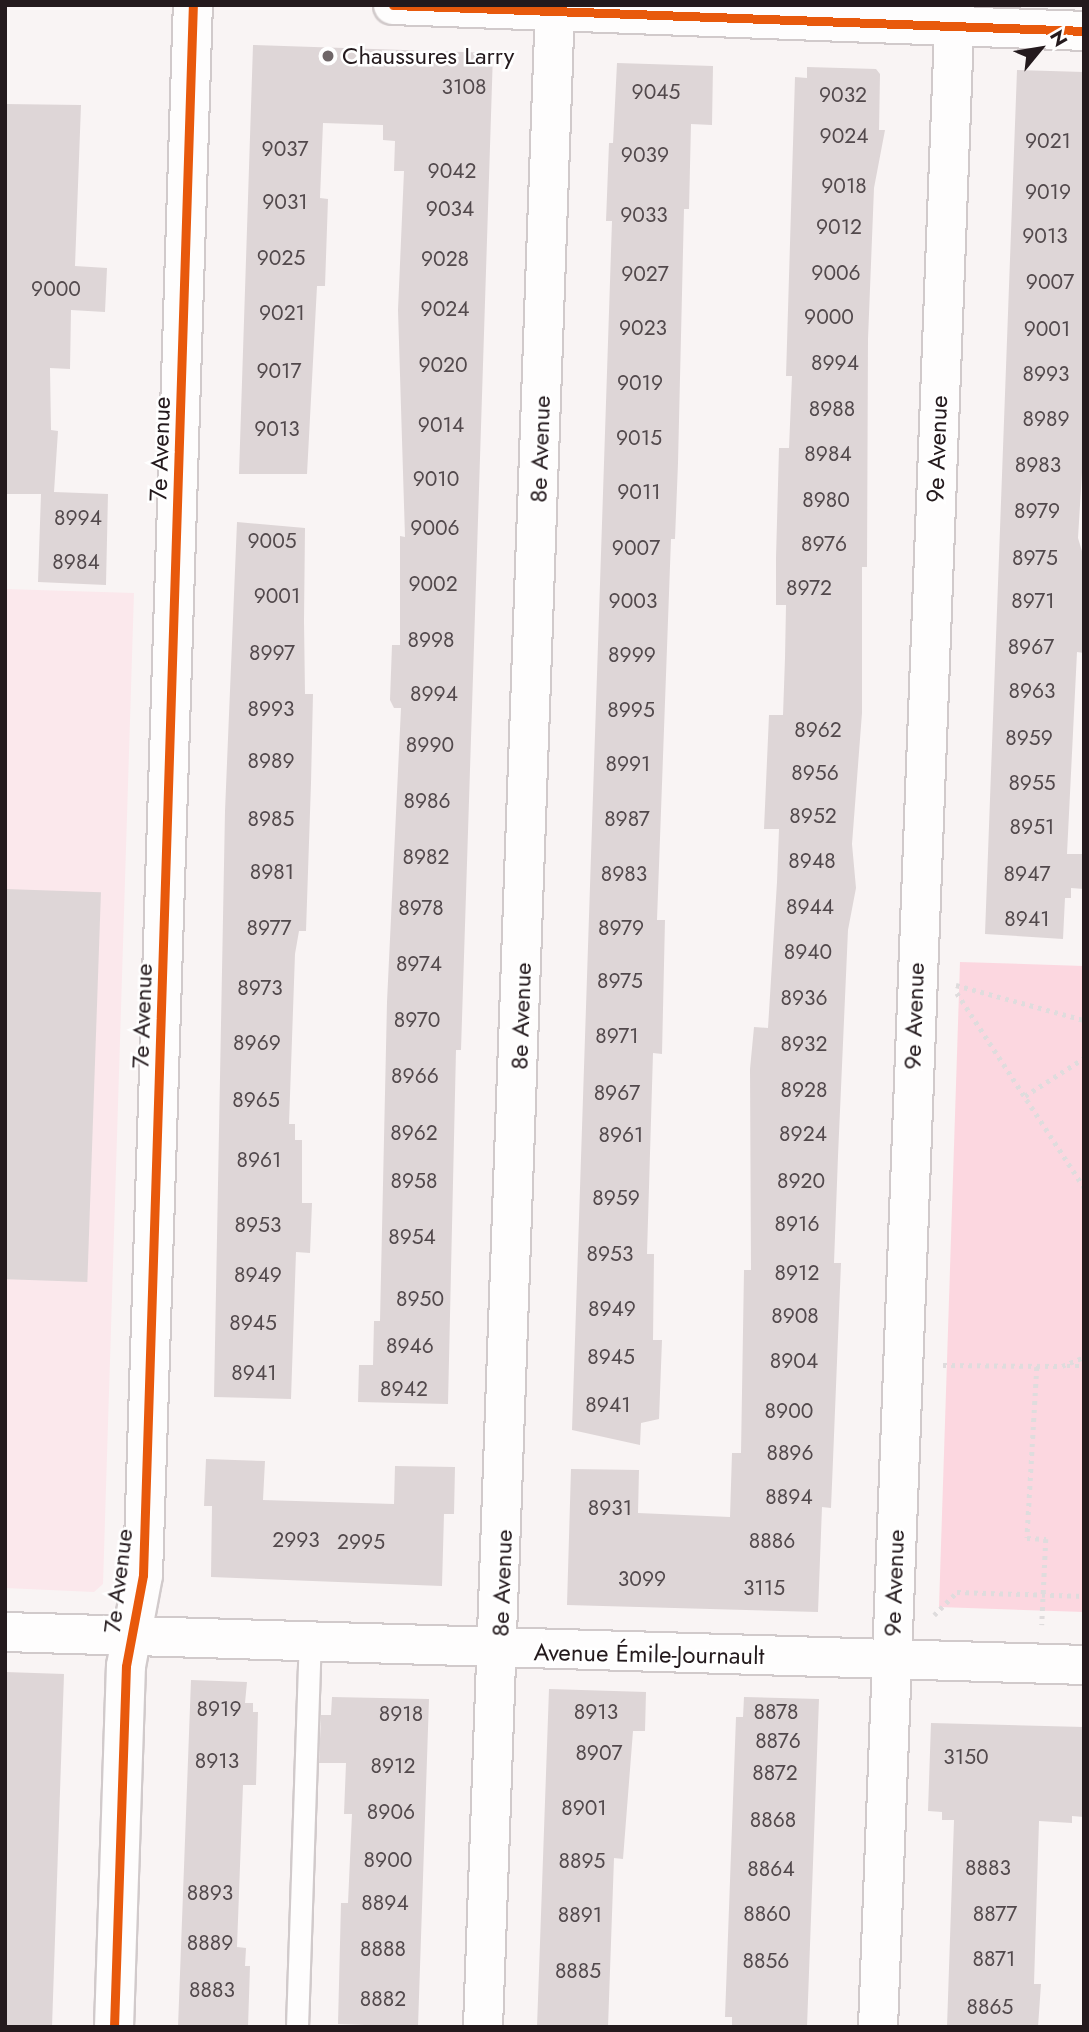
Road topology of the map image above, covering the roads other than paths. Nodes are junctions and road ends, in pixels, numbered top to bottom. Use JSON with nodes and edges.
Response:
{"nodes":[{"id":1,"x":193,"y":5,"type":"edge"},
{"id":2,"x":393,"y":5,"type":"edge"},
{"id":3,"x":555,"y":8,"type":"edge"},
{"id":4,"x":954,"y":15,"type":"edge"},
{"id":5,"x":1084,"y":31,"type":"edge"},
{"id":6,"x":5,"y":1632,"type":"edge"},
{"id":7,"x":132,"y":1637,"type":"junction"},
{"id":8,"x":310,"y":1643,"type":"junction"},
{"id":9,"x":499,"y":1651,"type":"junction"},
{"id":10,"x":891,"y":1660,"type":"junction"},
{"id":11,"x":1084,"y":1665,"type":"edge"},
{"id":12,"x":114,"y":2027,"type":"edge"},
{"id":13,"x":297,"y":2027,"type":"edge"},
{"id":14,"x":483,"y":2027,"type":"edge"},
{"id":15,"x":878,"y":2027,"type":"edge"}],
"edges":[{"from":1,"to":7,"type":"street","name":"7e Avenue"},
{"from":2,"to":3,"type":"street"},
{"from":3,"to":4,"type":"street"},
{"from":3,"to":9,"type":"street","name":"8e Avenue"},
{"from":4,"to":5,"type":"street"},
{"from":4,"to":10,"type":"street","name":"9e Avenue"},
{"from":6,"to":7,"type":"street","name":"Avenue Émile-Journault"},
{"from":7,"to":8,"type":"street","name":"Avenue Émile-Journault"},
{"from":7,"to":12,"type":"street","name":"7e Avenue"},
{"from":8,"to":9,"type":"street","name":"Avenue Émile-Journault"},
{"from":8,"to":13,"type":"lane"},
{"from":9,"to":10,"type":"street","name":"Avenue Émile-Journault"},
{"from":9,"to":14,"type":"street","name":"8e Avenue"},
{"from":10,"to":11,"type":"street","name":"Avenue Émile-Journault"},
{"from":10,"to":15,"type":"street","name":"9e Avenue"}]}
